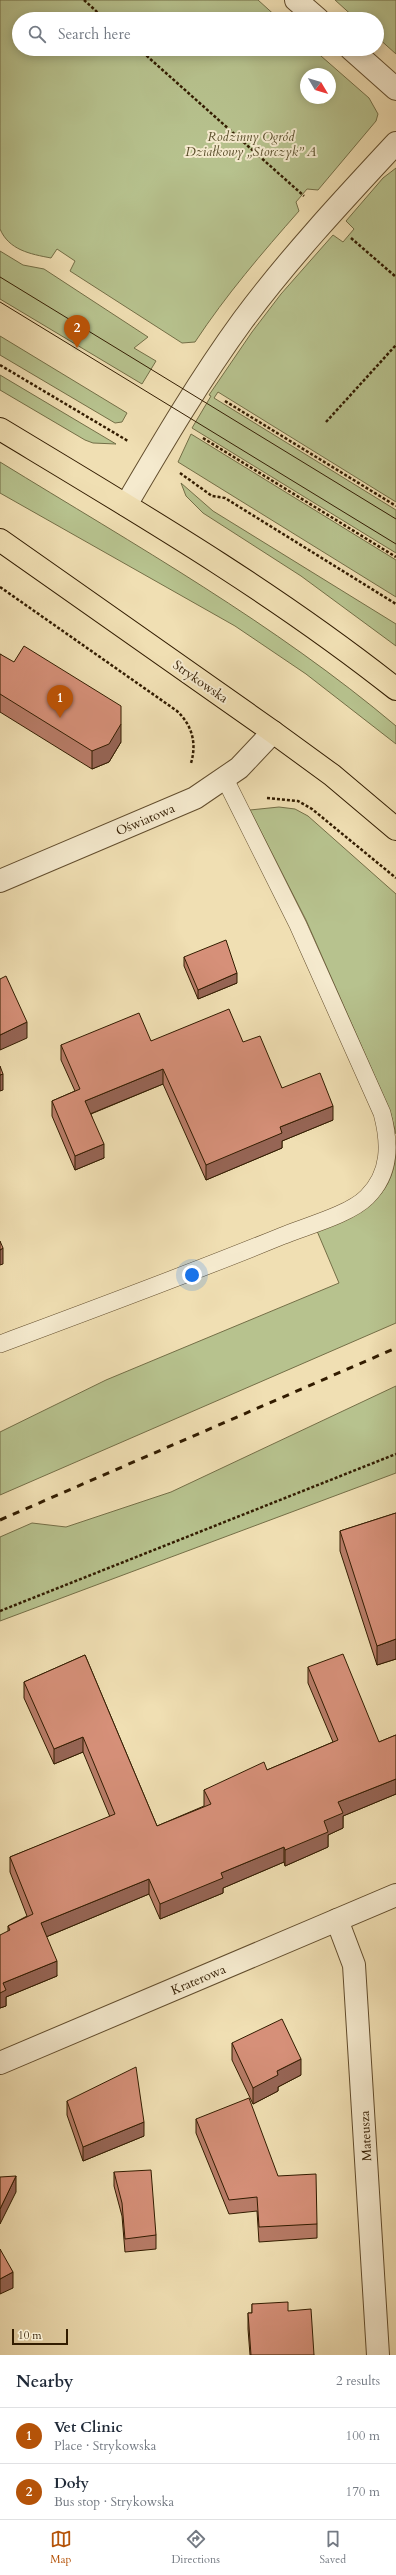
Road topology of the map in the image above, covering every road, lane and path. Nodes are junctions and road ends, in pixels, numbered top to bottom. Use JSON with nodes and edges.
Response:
{"nodes":[{"id":1,"x":84,"y":0,"type":"edge"},
{"id":2,"x":296,"y":0,"type":"edge"},
{"id":3,"x":97,"y":12,"type":"edge"},
{"id":4,"x":310,"y":12,"type":"edge"},
{"id":5,"x":147,"y":56,"type":"edge"},
{"id":6,"x":359,"y":56,"type":"edge"},
{"id":7,"x":396,"y":89,"type":"edge"},
{"id":8,"x":396,"y":143,"type":"edge"},
{"id":9,"x":303,"y":195,"type":"dead end"},
{"id":10,"x":348,"y":235,"type":"dead end"},
{"id":11,"x":396,"y":277,"type":"edge"},
{"id":12,"x":396,"y":345,"type":"edge"},
{"id":13,"x":0,"y":365,"type":"edge"},
{"id":14,"x":199,"y":385,"type":"junction"},
{"id":15,"x":177,"y":422,"type":"junction"},
{"id":16,"x":326,"y":422,"type":"dead end"},
{"id":17,"x":0,"y":429,"type":"edge"},
{"id":18,"x":154,"y":457,"type":"junction"},
{"id":19,"x":126,"y":505,"type":"junction"},
{"id":20,"x":396,"y":506,"type":"edge"},
{"id":21,"x":0,"y":540,"type":"edge"},
{"id":22,"x":396,"y":557,"type":"edge"},
{"id":23,"x":0,"y":587,"type":"edge"},
{"id":24,"x":396,"y":604,"type":"edge"},
{"id":25,"x":396,"y":689,"type":"edge"},
{"id":26,"x":273,"y":732,"type":"junction"},
{"id":27,"x":191,"y":763,"type":"dead end"},
{"id":28,"x":225,"y":779,"type":"junction"},
{"id":29,"x":238,"y":805,"type":"junction"},
{"id":30,"x":396,"y":829,"type":"edge"},
{"id":31,"x":396,"y":878,"type":"edge"},
{"id":32,"x":0,"y":881,"type":"edge"},
{"id":33,"x":0,"y":1344,"type":"edge"},
{"id":34,"x":396,"y":1454,"type":"edge"},
{"id":35,"x":0,"y":1611,"type":"edge"},
{"id":36,"x":396,"y":1895,"type":"edge"},
{"id":37,"x":336,"y":1920,"type":"junction"},
{"id":38,"x":0,"y":2063,"type":"edge"},
{"id":39,"x":378,"y":2355,"type":"edge"}],
"edges":[{"from":1,"to":3,"type":"path"},
{"from":2,"to":4,"type":"street"},
{"from":5,"to":9,"type":"path"},
{"from":6,"to":7,"type":"street"},
{"from":8,"to":14,"type":"street"},
{"from":10,"to":11,"type":"path"},
{"from":12,"to":16,"type":"path"},
{"from":13,"to":18,"type":"path"},
{"from":14,"to":15,"type":"street"},
{"from":14,"to":20,"type":"path"},
{"from":15,"to":18,"type":"street"},
{"from":15,"to":22,"type":"path"},
{"from":17,"to":19,"type":"main road"},
{"from":18,"to":19,"type":"street"},
{"from":18,"to":24,"type":"path"},
{"from":19,"to":25,"type":"main road"},
{"from":21,"to":26,"type":"main road","name":"Strykowska"},
{"from":23,"to":27,"type":"path"},
{"from":26,"to":28,"type":"street","name":"Oświatowa"},
{"from":26,"to":30,"type":"main road","name":"Strykowska"},
{"from":28,"to":29,"type":"lane"},
{"from":28,"to":32,"type":"street","name":"Oświatowa"},
{"from":29,"to":31,"type":"path"},
{"from":29,"to":33,"type":"lane"},
{"from":34,"to":35,"type":"path"},
{"from":36,"to":37,"type":"street","name":"Kraterowa"},
{"from":37,"to":38,"type":"street","name":"Kraterowa"},
{"from":37,"to":39,"type":"street","name":"Mateusza"}]}
